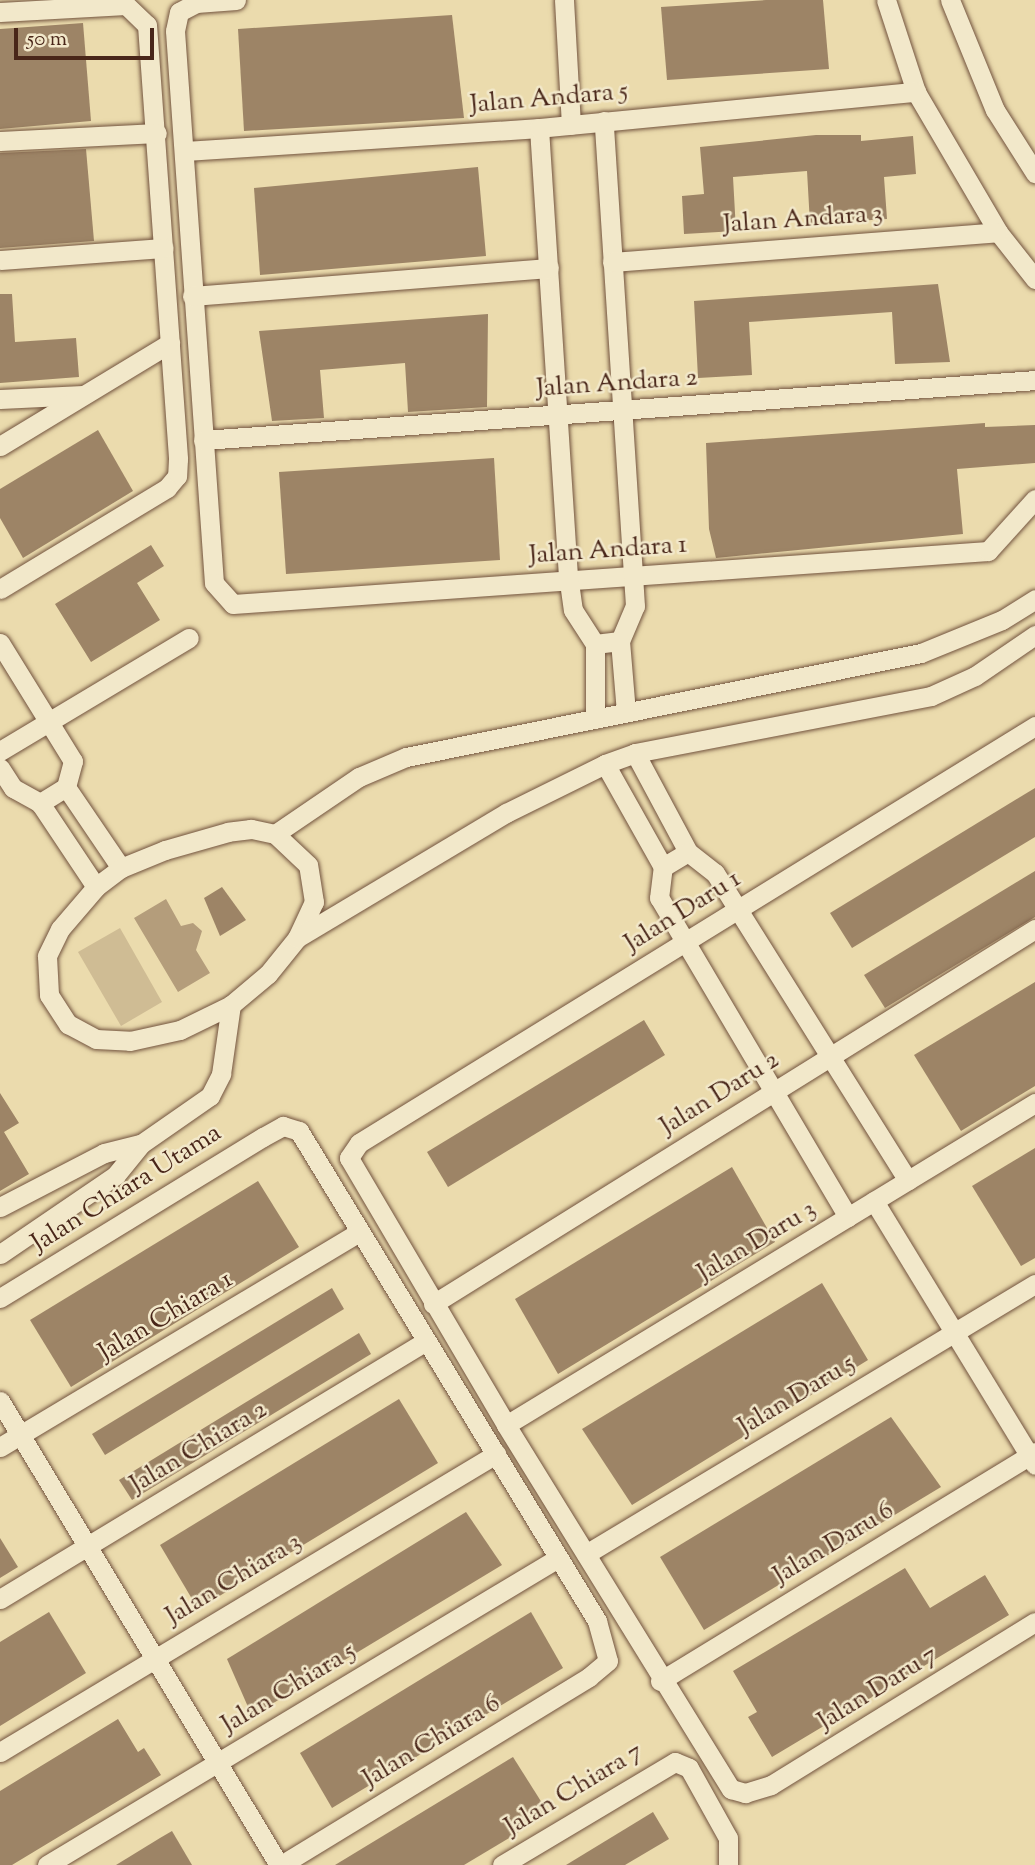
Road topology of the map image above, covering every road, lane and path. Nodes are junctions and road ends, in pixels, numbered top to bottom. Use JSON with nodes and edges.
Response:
{"nodes":[{"id":1,"x":236,"y":0,"type":"edge"},
{"id":2,"x":564,"y":0,"type":"edge"},
{"id":3,"x":886,"y":0,"type":"edge"},
{"id":4,"x":950,"y":0,"type":"edge"},
{"id":5,"x":0,"y":12,"type":"edge"},
{"id":6,"x":916,"y":92,"type":"junction"},
{"id":7,"x":604,"y":121,"type":"junction"},
{"id":8,"x":571,"y":125,"type":"junction"},
{"id":9,"x":539,"y":128,"type":"junction"},
{"id":10,"x":157,"y":133,"type":"junction"},
{"id":11,"x":0,"y":141,"type":"edge"},
{"id":12,"x":185,"y":151,"type":"junction"},
{"id":13,"x":1035,"y":173,"type":"edge"},
{"id":14,"x":998,"y":232,"type":"junction"},
{"id":15,"x":164,"y":248,"type":"junction"},
{"id":16,"x":0,"y":260,"type":"edge"},
{"id":17,"x":612,"y":262,"type":"junction"},
{"id":18,"x":549,"y":268,"type":"junction"},
{"id":19,"x":1035,"y":279,"type":"edge"},
{"id":20,"x":192,"y":296,"type":"junction"},
{"id":21,"x":170,"y":343,"type":"junction"},
{"id":22,"x":1035,"y":380,"type":"edge"},
{"id":23,"x":85,"y":395,"type":"junction"},
{"id":24,"x":0,"y":400,"type":"edge"},
{"id":25,"x":621,"y":410,"type":"junction"},
{"id":26,"x":560,"y":414,"type":"junction"},
{"id":27,"x":203,"y":440,"type":"junction"},
{"id":28,"x":0,"y":446,"type":"edge"},
{"id":29,"x":1035,"y":499,"type":"edge"},
{"id":30,"x":633,"y":576,"type":"junction"},
{"id":31,"x":569,"y":580,"type":"junction"},
{"id":32,"x":0,"y":589,"type":"edge"},
{"id":33,"x":1035,"y":599,"type":"edge"},
{"id":34,"x":1035,"y":635,"type":"edge"},
{"id":35,"x":189,"y":638,"type":"dead end"},
{"id":36,"x":620,"y":642,"type":"junction"},
{"id":37,"x":0,"y":643,"type":"edge"},
{"id":38,"x":595,"y":644,"type":"junction"},
{"id":39,"x":626,"y":712,"type":"junction"},
{"id":40,"x":595,"y":719,"type":"junction"},
{"id":41,"x":49,"y":722,"type":"junction"},
{"id":42,"x":1035,"y":726,"type":"edge"},
{"id":43,"x":0,"y":751,"type":"edge"},
{"id":44,"x":635,"y":753,"type":"junction"},
{"id":45,"x":605,"y":764,"type":"junction"},
{"id":46,"x":0,"y":768,"type":"edge"},
{"id":47,"x":66,"y":787,"type":"junction"},
{"id":48,"x":40,"y":803,"type":"junction"},
{"id":49,"x":275,"y":834,"type":"junction"},
{"id":50,"x":688,"y":852,"type":"junction"},
{"id":51,"x":663,"y":867,"type":"junction"},
{"id":52,"x":121,"y":868,"type":"junction"},
{"id":53,"x":96,"y":887,"type":"junction"},
{"id":54,"x":738,"y":909,"type":"junction"},
{"id":55,"x":1035,"y":929,"type":"edge"},
{"id":56,"x":298,"y":938,"type":"junction"},
{"id":57,"x":685,"y":942,"type":"junction"},
{"id":58,"x":231,"y":1005,"type":"junction"},
{"id":59,"x":830,"y":1057,"type":"junction"},
{"id":60,"x":774,"y":1091,"type":"junction"},
{"id":61,"x":1035,"y":1103,"type":"edge"},
{"id":62,"x":141,"y":1144,"type":"junction"},
{"id":63,"x":62,"y":1173,"type":"junction"},
{"id":64,"x":908,"y":1181,"type":"junction"},
{"id":65,"x":874,"y":1201,"type":"junction"},
{"id":66,"x":75,"y":1202,"type":"junction"},
{"id":67,"x":0,"y":1207,"type":"edge"},
{"id":68,"x":848,"y":1217,"type":"junction"},
{"id":69,"x":359,"y":1232,"type":"junction"},
{"id":70,"x":0,"y":1254,"type":"edge"},
{"id":71,"x":1035,"y":1284,"type":"edge"},
{"id":72,"x":0,"y":1298,"type":"edge"},
{"id":73,"x":433,"y":1304,"type":"junction"},
{"id":74,"x":954,"y":1332,"type":"junction"},
{"id":75,"x":424,"y":1342,"type":"junction"},
{"id":76,"x":0,"y":1401,"type":"edge"},
{"id":77,"x":506,"y":1425,"type":"junction"},
{"id":78,"x":20,"y":1435,"type":"junction"},
{"id":79,"x":0,"y":1447,"type":"edge"},
{"id":80,"x":496,"y":1454,"type":"junction"},
{"id":81,"x":1033,"y":1457,"type":"edge"},
{"id":82,"x":87,"y":1546,"type":"junction"},
{"id":83,"x":586,"y":1554,"type":"junction"},
{"id":84,"x":558,"y":1558,"type":"junction"},
{"id":85,"x":0,"y":1599,"type":"edge"},
{"id":86,"x":1035,"y":1622,"type":"edge"},
{"id":87,"x":155,"y":1659,"type":"junction"},
{"id":88,"x":660,"y":1681,"type":"junction"},
{"id":89,"x":0,"y":1752,"type":"edge"},
{"id":90,"x":217,"y":1763,"type":"junction"},
{"id":91,"x":730,"y":1862,"type":"edge"},
{"id":92,"x":47,"y":1865,"type":"edge"},
{"id":93,"x":280,"y":1865,"type":"edge"},
{"id":94,"x":502,"y":1865,"type":"edge"}],
"edges":[{"from":1,"to":12,"type":"street"},
{"from":2,"to":8,"type":"street"},
{"from":3,"to":6,"type":"street"},
{"from":4,"to":13,"type":"street"},
{"from":5,"to":10,"type":"street"},
{"from":6,"to":7,"type":"street","name":"Jalan Andara 5"},
{"from":6,"to":14,"type":"street"},
{"from":7,"to":8,"type":"street","name":"Jalan Andara 5"},
{"from":7,"to":17,"type":"street"},
{"from":8,"to":9,"type":"street","name":"Jalan Andara 5"},
{"from":9,"to":12,"type":"street","name":"Jalan Andara 5"},
{"from":9,"to":18,"type":"street"},
{"from":10,"to":11,"type":"street"},
{"from":10,"to":15,"type":"street"},
{"from":12,"to":20,"type":"street"},
{"from":14,"to":17,"type":"street","name":"Jalan Andara 3"},
{"from":14,"to":19,"type":"street"},
{"from":15,"to":16,"type":"street"},
{"from":15,"to":21,"type":"street"},
{"from":17,"to":25,"type":"street"},
{"from":18,"to":20,"type":"street"},
{"from":18,"to":26,"type":"street"},
{"from":20,"to":27,"type":"street"},
{"from":21,"to":23,"type":"street"},
{"from":21,"to":32,"type":"street"},
{"from":22,"to":25,"type":"street","name":"Jalan Andara 2"},
{"from":23,"to":24,"type":"street"},
{"from":23,"to":28,"type":"street"},
{"from":25,"to":26,"type":"street","name":"Jalan Andara 2"},
{"from":25,"to":30,"type":"street"},
{"from":26,"to":27,"type":"street","name":"Jalan Andara 2"},
{"from":26,"to":31,"type":"street"},
{"from":27,"to":31,"type":"street","name":"Jalan Andara 1"},
{"from":29,"to":30,"type":"street","name":"Jalan Andara 1"},
{"from":30,"to":31,"type":"street","name":"Jalan Andara 1"},
{"from":30,"to":36,"type":"street"},
{"from":31,"to":38,"type":"street"},
{"from":33,"to":39,"type":"street"},
{"from":34,"to":44,"type":"street"},
{"from":35,"to":41,"type":"street"},
{"from":36,"to":38,"type":"street"},
{"from":36,"to":39,"type":"street"},
{"from":37,"to":41,"type":"street"},
{"from":38,"to":40,"type":"street"},
{"from":39,"to":40,"type":"street"},
{"from":40,"to":49,"type":"street"},
{"from":41,"to":43,"type":"street"},
{"from":41,"to":47,"type":"street"},
{"from":42,"to":54,"type":"street","name":"Jalan Daru 1"},
{"from":44,"to":45,"type":"street"},
{"from":44,"to":50,"type":"street"},
{"from":45,"to":51,"type":"street"},
{"from":45,"to":56,"type":"street"},
{"from":46,"to":48,"type":"street"},
{"from":47,"to":48,"type":"street"},
{"from":47,"to":52,"type":"street"},
{"from":48,"to":53,"type":"street"},
{"from":49,"to":52,"type":"street"},
{"from":49,"to":56,"type":"street"},
{"from":50,"to":51,"type":"street"},
{"from":50,"to":54,"type":"street"},
{"from":51,"to":57,"type":"street"},
{"from":52,"to":53,"type":"street"},
{"from":53,"to":58,"type":"street"},
{"from":54,"to":57,"type":"street","name":"Jalan Daru 1"},
{"from":54,"to":59,"type":"street"},
{"from":55,"to":59,"type":"street","name":"Jalan Daru 2"},
{"from":56,"to":58,"type":"street"},
{"from":57,"to":60,"type":"street"},
{"from":57,"to":73,"type":"street","name":"Jalan Daru 1"},
{"from":58,"to":62,"type":"street"},
{"from":59,"to":60,"type":"street","name":"Jalan Daru 2"},
{"from":59,"to":64,"type":"street"},
{"from":60,"to":68,"type":"street"},
{"from":60,"to":73,"type":"street","name":"Jalan Daru 2"},
{"from":61,"to":64,"type":"street","name":"Jalan Daru 3"},
{"from":62,"to":63,"type":"street","name":"Jalan Chiara Utama"},
{"from":62,"to":66,"type":"street","name":"Jalan Chiara Utama"},
{"from":63,"to":66,"type":"street"},
{"from":63,"to":67,"type":"street","name":"Jalan Chiara Utama"},
{"from":64,"to":65,"type":"street","name":"Jalan Daru 3"},
{"from":65,"to":68,"type":"street","name":"Jalan Daru 3"},
{"from":65,"to":74,"type":"street"},
{"from":66,"to":70,"type":"street","name":"Jalan Chiara Utama"},
{"from":68,"to":77,"type":"street","name":"Jalan Daru 3"},
{"from":69,"to":72,"type":"street","name":"Jalan Chiara Utama"},
{"from":69,"to":75,"type":"street"},
{"from":69,"to":78,"type":"street","name":"Jalan Chiara 1"},
{"from":71,"to":74,"type":"street","name":"Jalan Daru 5"},
{"from":73,"to":77,"type":"street"},
{"from":74,"to":81,"type":"street"},
{"from":74,"to":83,"type":"street","name":"Jalan Daru 5"},
{"from":75,"to":80,"type":"street"},
{"from":75,"to":82,"type":"street","name":"Jalan Chiara 2"},
{"from":76,"to":78,"type":"street"},
{"from":77,"to":83,"type":"street"},
{"from":78,"to":79,"type":"street","name":"Jalan Chiara 1"},
{"from":78,"to":82,"type":"street"},
{"from":80,"to":84,"type":"street"},
{"from":80,"to":87,"type":"street","name":"Jalan Chiara 3"},
{"from":81,"to":88,"type":"street","name":"Jalan Daru 6"},
{"from":82,"to":85,"type":"street","name":"Jalan Chiara 2"},
{"from":82,"to":87,"type":"street"},
{"from":83,"to":88,"type":"street"},
{"from":84,"to":90,"type":"street","name":"Jalan Chiara 5"},
{"from":84,"to":93,"type":"street","name":"Jalan Chiara 6"},
{"from":86,"to":88,"type":"street","name":"Jalan Daru 7"},
{"from":87,"to":89,"type":"street","name":"Jalan Chiara 3"},
{"from":87,"to":90,"type":"street"},
{"from":90,"to":92,"type":"street","name":"Jalan Chiara 5"},
{"from":90,"to":93,"type":"street"},
{"from":91,"to":94,"type":"street","name":"Jalan Chiara 7"}]}
